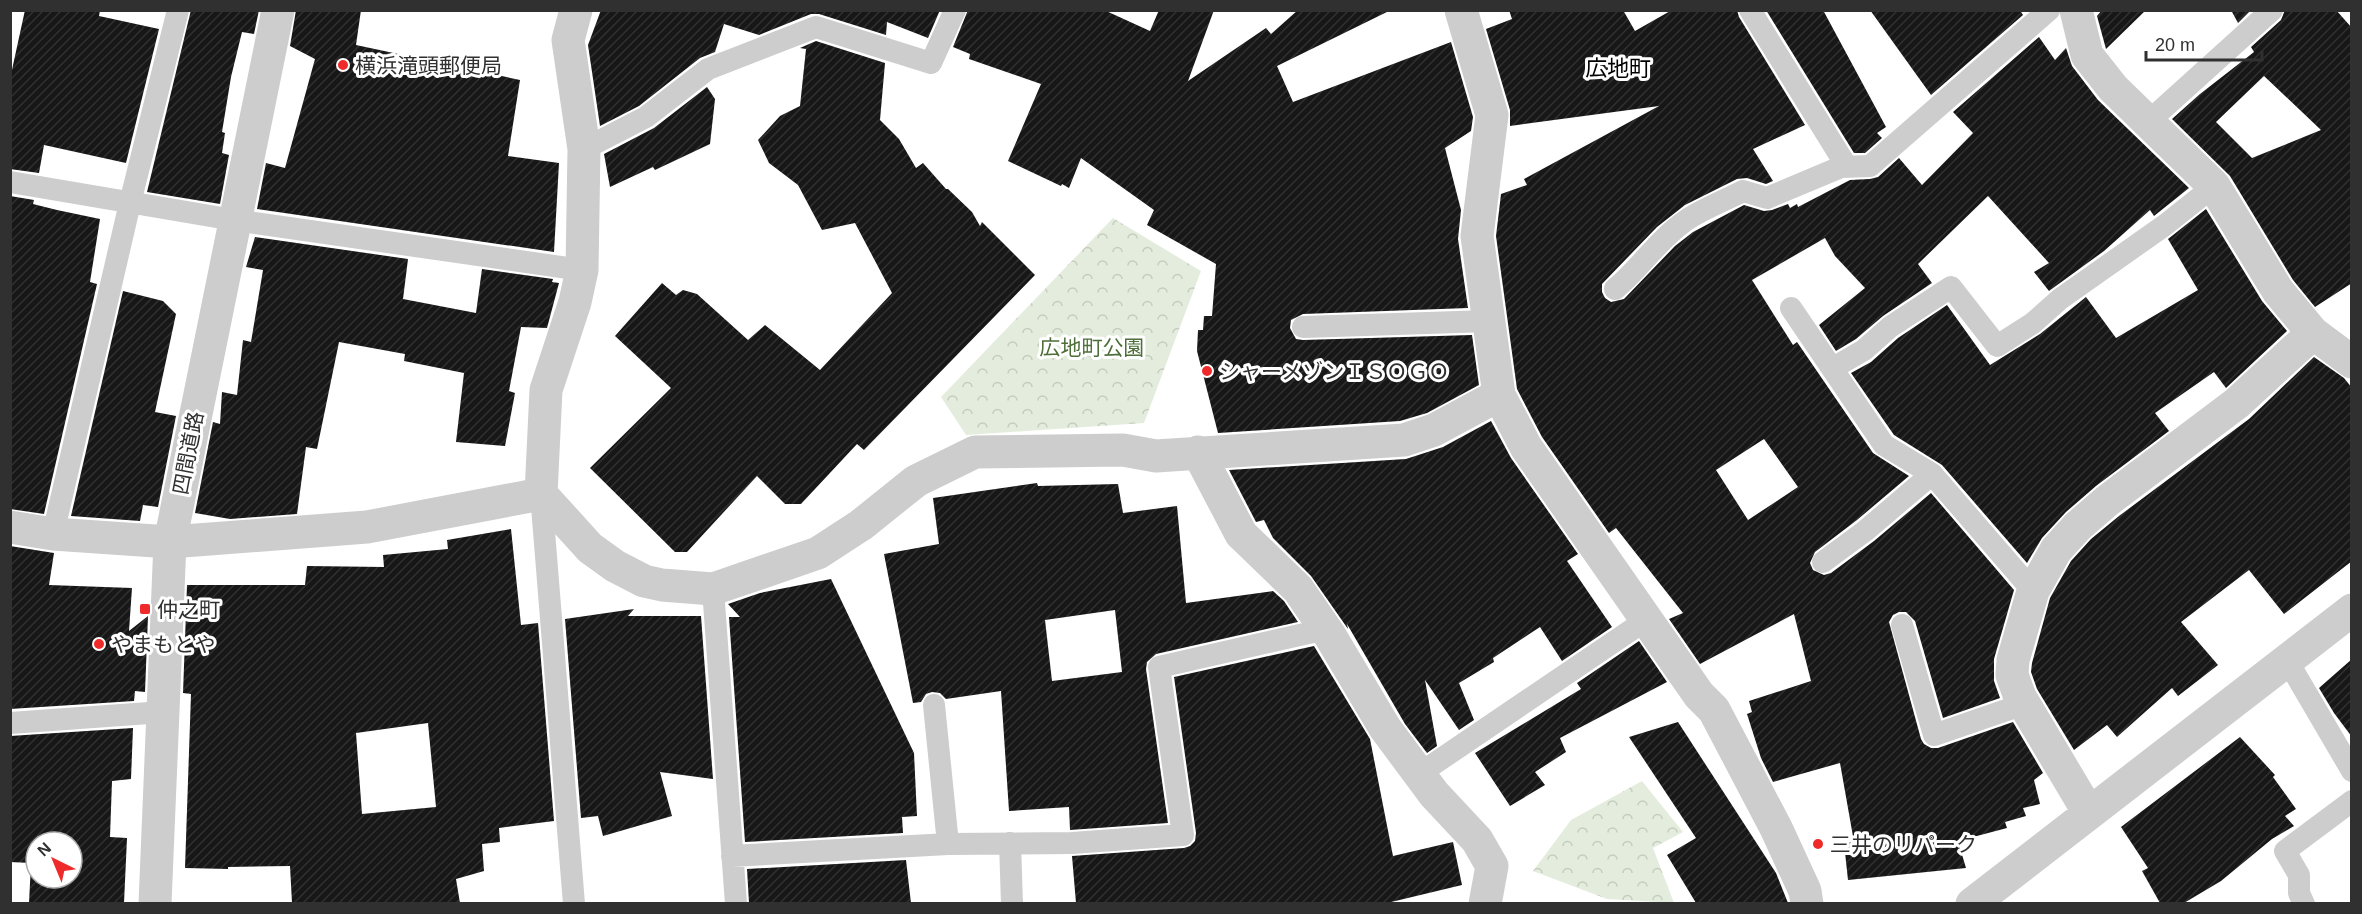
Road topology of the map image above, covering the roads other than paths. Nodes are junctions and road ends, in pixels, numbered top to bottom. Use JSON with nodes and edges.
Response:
{"nodes":[{"id":1,"x":178,"y":10,"type":"edge"},
{"id":2,"x":278,"y":10,"type":"edge"},
{"id":3,"x":576,"y":10,"type":"edge"},
{"id":4,"x":955,"y":10,"type":"edge"},
{"id":5,"x":1461,"y":10,"type":"edge"},
{"id":6,"x":1750,"y":10,"type":"edge"},
{"id":7,"x":2049,"y":10,"type":"edge"},
{"id":8,"x":2076,"y":10,"type":"edge"},
{"id":9,"x":2272,"y":10,"type":"edge"},
{"id":10,"x":2148,"y":122,"type":"junction"},
{"id":11,"x":584,"y":148,"type":"junction"},
{"id":12,"x":1846,"y":167,"type":"junction"},
{"id":13,"x":10,"y":182,"type":"edge"},
{"id":14,"x":2214,"y":186,"type":"junction"},
{"id":15,"x":130,"y":202,"type":"junction"},
{"id":16,"x":234,"y":220,"type":"junction"},
{"id":17,"x":582,"y":270,"type":"junction"},
{"id":18,"x":1615,"y":289,"type":"dead end"},
{"id":19,"x":1791,"y":308,"type":"dead end"},
{"id":20,"x":1489,"y":321,"type":"junction"},
{"id":21,"x":1304,"y":327,"type":"dead end"},
{"id":22,"x":2313,"y":333,"type":"junction"},
{"id":23,"x":2352,"y":362,"type":"edge"},
{"id":24,"x":1833,"y":368,"type":"junction"},
{"id":25,"x":1498,"y":395,"type":"junction"},
{"id":26,"x":1198,"y":452,"type":"junction"},
{"id":27,"x":1932,"y":474,"type":"junction"},
{"id":28,"x":541,"y":494,"type":"junction"},
{"id":29,"x":10,"y":527,"type":"edge"},
{"id":30,"x":52,"y":534,"type":"junction"},
{"id":31,"x":170,"y":542,"type":"junction"},
{"id":32,"x":1823,"y":562,"type":"dead end"},
{"id":33,"x":713,"y":589,"type":"junction"},
{"id":34,"x":2033,"y":591,"type":"junction"},
{"id":35,"x":2352,"y":610,"type":"edge"},
{"id":36,"x":1646,"y":620,"type":"junction"},
{"id":37,"x":1902,"y":625,"type":"dead end"},
{"id":38,"x":1326,"y":629,"type":"junction"},
{"id":39,"x":2288,"y":660,"type":"junction"},
{"id":40,"x":2024,"y":704,"type":"junction"},
{"id":41,"x":934,"y":705,"type":"dead end"},
{"id":42,"x":163,"y":712,"type":"junction"},
{"id":43,"x":10,"y":723,"type":"edge"},
{"id":44,"x":2352,"y":771,"type":"edge"},
{"id":45,"x":1419,"y":774,"type":"junction"},
{"id":46,"x":2352,"y":801,"type":"edge"},
{"id":47,"x":2089,"y":813,"type":"junction"},
{"id":48,"x":1010,"y":843,"type":"junction"},
{"id":49,"x":948,"y":844,"type":"junction"},
{"id":50,"x":732,"y":856,"type":"junction"},
{"id":51,"x":155,"y":903,"type":"edge"},
{"id":52,"x":574,"y":903,"type":"edge"},
{"id":53,"x":736,"y":903,"type":"edge"},
{"id":54,"x":1012,"y":903,"type":"edge"},
{"id":55,"x":1485,"y":903,"type":"edge"},
{"id":56,"x":1807,"y":903,"type":"edge"},
{"id":57,"x":1972,"y":903,"type":"edge"},
{"id":58,"x":2304,"y":903,"type":"edge"}],
"edges":[{"from":1,"to":15,"type":"lane"},
{"from":2,"to":16,"type":"street","name":"四間道路"},
{"from":3,"to":11,"type":"street"},
{"from":4,"to":11,"type":"lane"},
{"from":5,"to":20,"type":"street"},
{"from":6,"to":12,"type":"lane"},
{"from":7,"to":12,"type":"lane"},
{"from":8,"to":10,"type":"street"},
{"from":9,"to":10,"type":"lane"},
{"from":10,"to":14,"type":"street"},
{"from":11,"to":17,"type":"street"},
{"from":12,"to":18,"type":"lane"},
{"from":13,"to":15,"type":"lane"},
{"from":14,"to":22,"type":"street"},
{"from":14,"to":24,"type":"lane"},
{"from":15,"to":16,"type":"lane"},
{"from":15,"to":30,"type":"lane"},
{"from":16,"to":17,"type":"lane"},
{"from":16,"to":31,"type":"street","name":"四間道路"},
{"from":17,"to":28,"type":"street"},
{"from":19,"to":24,"type":"lane"},
{"from":20,"to":21,"type":"lane"},
{"from":20,"to":25,"type":"street"},
{"from":22,"to":23,"type":"street"},
{"from":22,"to":34,"type":"street"},
{"from":24,"to":27,"type":"lane"},
{"from":25,"to":26,"type":"street"},
{"from":25,"to":36,"type":"street"},
{"from":26,"to":33,"type":"street"},
{"from":26,"to":38,"type":"street"},
{"from":27,"to":32,"type":"lane"},
{"from":27,"to":34,"type":"lane"},
{"from":28,"to":31,"type":"street"},
{"from":28,"to":33,"type":"street"},
{"from":28,"to":52,"type":"lane"},
{"from":29,"to":30,"type":"street"},
{"from":30,"to":31,"type":"street"},
{"from":31,"to":42,"type":"street","name":"四間道路"},
{"from":33,"to":50,"type":"lane"},
{"from":34,"to":40,"type":"street"},
{"from":35,"to":39,"type":"street"},
{"from":36,"to":45,"type":"lane"},
{"from":36,"to":56,"type":"street"},
{"from":37,"to":40,"type":"lane"},
{"from":38,"to":45,"type":"street"},
{"from":38,"to":48,"type":"lane"},
{"from":39,"to":44,"type":"lane"},
{"from":39,"to":47,"type":"street"},
{"from":40,"to":47,"type":"street"},
{"from":41,"to":49,"type":"lane"},
{"from":42,"to":43,"type":"lane"},
{"from":42,"to":51,"type":"street","name":"四間道路"},
{"from":45,"to":55,"type":"street"},
{"from":46,"to":58,"type":"lane"},
{"from":47,"to":57,"type":"street"},
{"from":48,"to":49,"type":"lane"},
{"from":48,"to":54,"type":"lane"},
{"from":49,"to":50,"type":"lane"},
{"from":50,"to":53,"type":"lane"}]}
